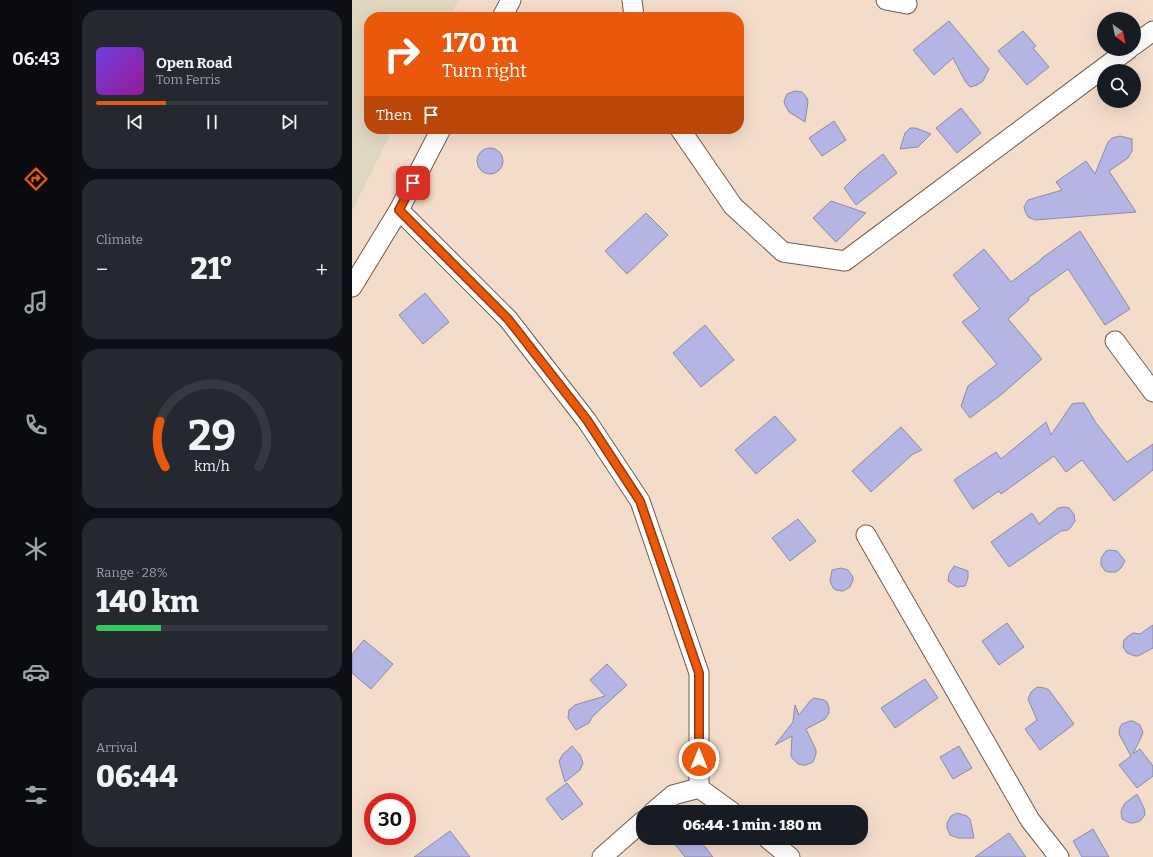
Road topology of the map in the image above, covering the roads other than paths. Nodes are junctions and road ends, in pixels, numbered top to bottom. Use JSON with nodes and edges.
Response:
{"nodes":[{"id":1,"x":511,"y":0,"type":"edge"},
{"id":2,"x":632,"y":0,"type":"edge"},
{"id":3,"x":886,"y":0,"type":"edge"},
{"id":4,"x":907,"y":4,"type":"dead end"},
{"id":5,"x":505,"y":12,"type":"edge"},
{"id":6,"x":633,"y":12,"type":"edge"},
{"id":7,"x":1153,"y":31,"type":"edge"},
{"id":8,"x":1141,"y":40,"type":"edge"},
{"id":9,"x":1120,"y":56,"type":"edge"},
{"id":10,"x":438,"y":134,"type":"edge"},
{"id":11,"x":683,"y":134,"type":"edge"},
{"id":12,"x":399,"y":210,"type":"junction"},
{"id":13,"x":352,"y":287,"type":"edge"},
{"id":14,"x":1115,"y":340,"type":"dead end"},
{"id":15,"x":1153,"y":392,"type":"edge"},
{"id":16,"x":866,"y":535,"type":"dead end"},
{"id":17,"x":699,"y":788,"type":"junction"},
{"id":18,"x":661,"y":805,"type":"edge"},
{"id":19,"x":722,"y":805,"type":"edge"},
{"id":20,"x":636,"y":827,"type":"edge"},
{"id":21,"x":775,"y":845,"type":"edge"},
{"id":22,"x":602,"y":857,"type":"edge"},
{"id":23,"x":790,"y":857,"type":"edge"},
{"id":24,"x":1059,"y":857,"type":"edge"}],
"edges":[{"from":1,"to":5,"type":"street"},
{"from":2,"to":6,"type":"street"},
{"from":3,"to":4,"type":"street"},
{"from":7,"to":8,"type":"street"},
{"from":9,"to":11,"type":"street"},
{"from":10,"to":12,"type":"street"},
{"from":12,"to":13,"type":"street"},
{"from":12,"to":17,"type":"street"},
{"from":14,"to":15,"type":"street"},
{"from":16,"to":24,"type":"street"},
{"from":17,"to":18,"type":"street"},
{"from":17,"to":19,"type":"street"},
{"from":20,"to":22,"type":"street"},
{"from":21,"to":23,"type":"street"}]}
